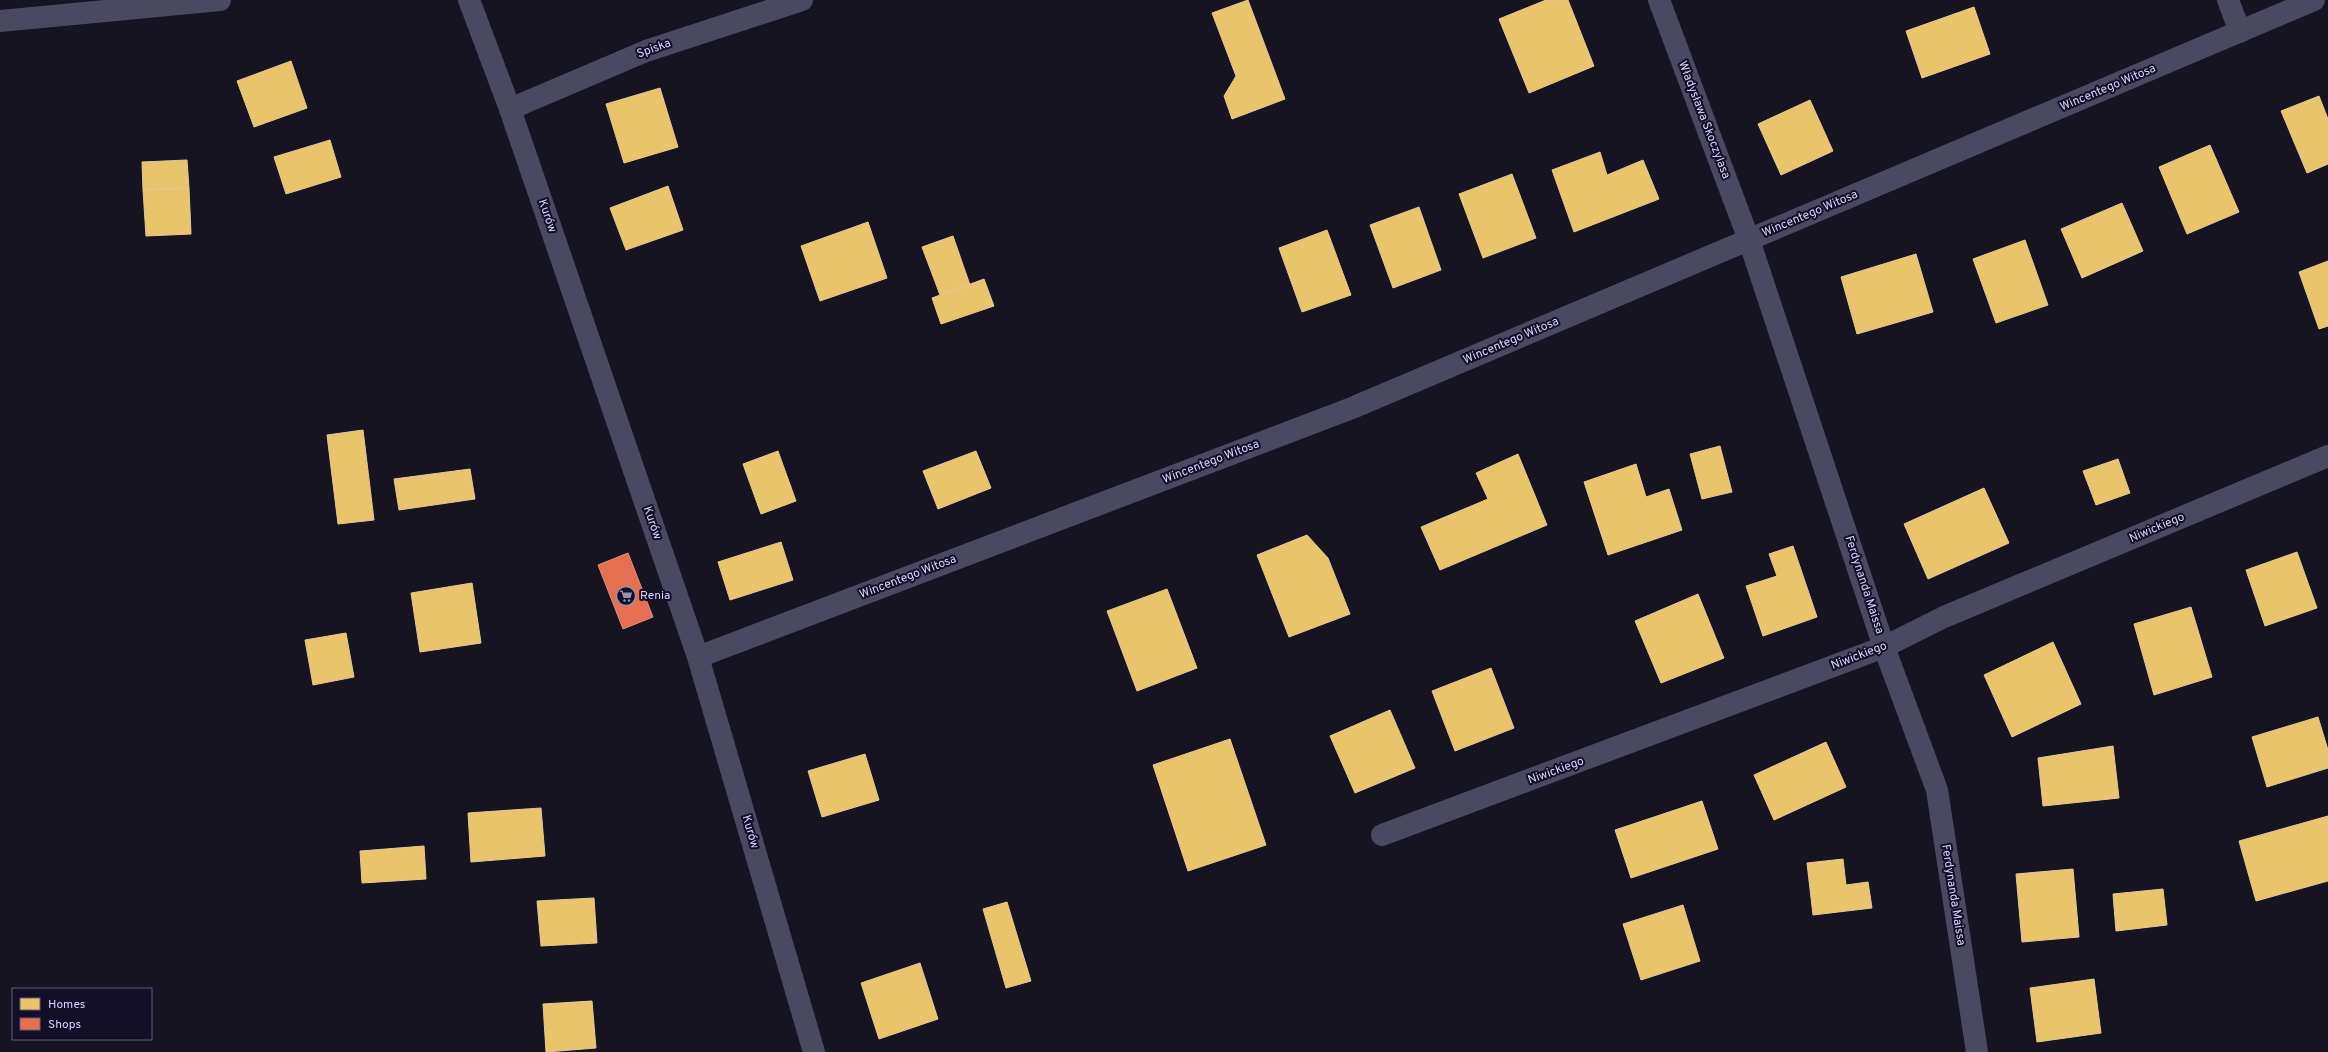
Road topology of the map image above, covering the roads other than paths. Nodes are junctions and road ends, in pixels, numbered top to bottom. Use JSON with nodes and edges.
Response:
{"nodes":[{"id":1,"x":220,"y":0,"type":"edge"},
{"id":2,"x":469,"y":0,"type":"edge"},
{"id":3,"x":1659,"y":0,"type":"edge"},
{"id":4,"x":2228,"y":0,"type":"edge"},
{"id":5,"x":2314,"y":0,"type":"edge"},
{"id":6,"x":790,"y":2,"type":"edge"},
{"id":7,"x":0,"y":21,"type":"edge"},
{"id":8,"x":2240,"y":32,"type":"junction"},
{"id":9,"x":510,"y":109,"type":"junction"},
{"id":10,"x":1749,"y":240,"type":"junction"},
{"id":11,"x":2328,"y":456,"type":"edge"},
{"id":12,"x":1884,"y":647,"type":"junction"},
{"id":13,"x":698,"y":657,"type":"junction"},
{"id":14,"x":1382,"y":835,"type":"dead end"},
{"id":15,"x":814,"y":1052,"type":"edge"},
{"id":16,"x":1977,"y":1052,"type":"edge"}],
"edges":[{"from":1,"to":7,"type":"street"},
{"from":2,"to":9,"type":"street","name":"Kurów"},
{"from":3,"to":10,"type":"street","name":"Władysława Skoczylasa"},
{"from":4,"to":8,"type":"street"},
{"from":5,"to":8,"type":"street","name":"Wincentego Witosa"},
{"from":6,"to":9,"type":"street","name":"Spiska"},
{"from":8,"to":10,"type":"street","name":"Wincentego Witosa"},
{"from":9,"to":13,"type":"street","name":"Kurów"},
{"from":10,"to":12,"type":"street","name":"Ferdynanda Maissa"},
{"from":10,"to":13,"type":"street","name":"Wincentego Witosa"},
{"from":11,"to":12,"type":"street","name":"Niwickiego"},
{"from":12,"to":14,"type":"street","name":"Niwickiego"},
{"from":12,"to":16,"type":"street","name":"Ferdynanda Maissa"},
{"from":13,"to":15,"type":"street","name":"Kurów"}]}
